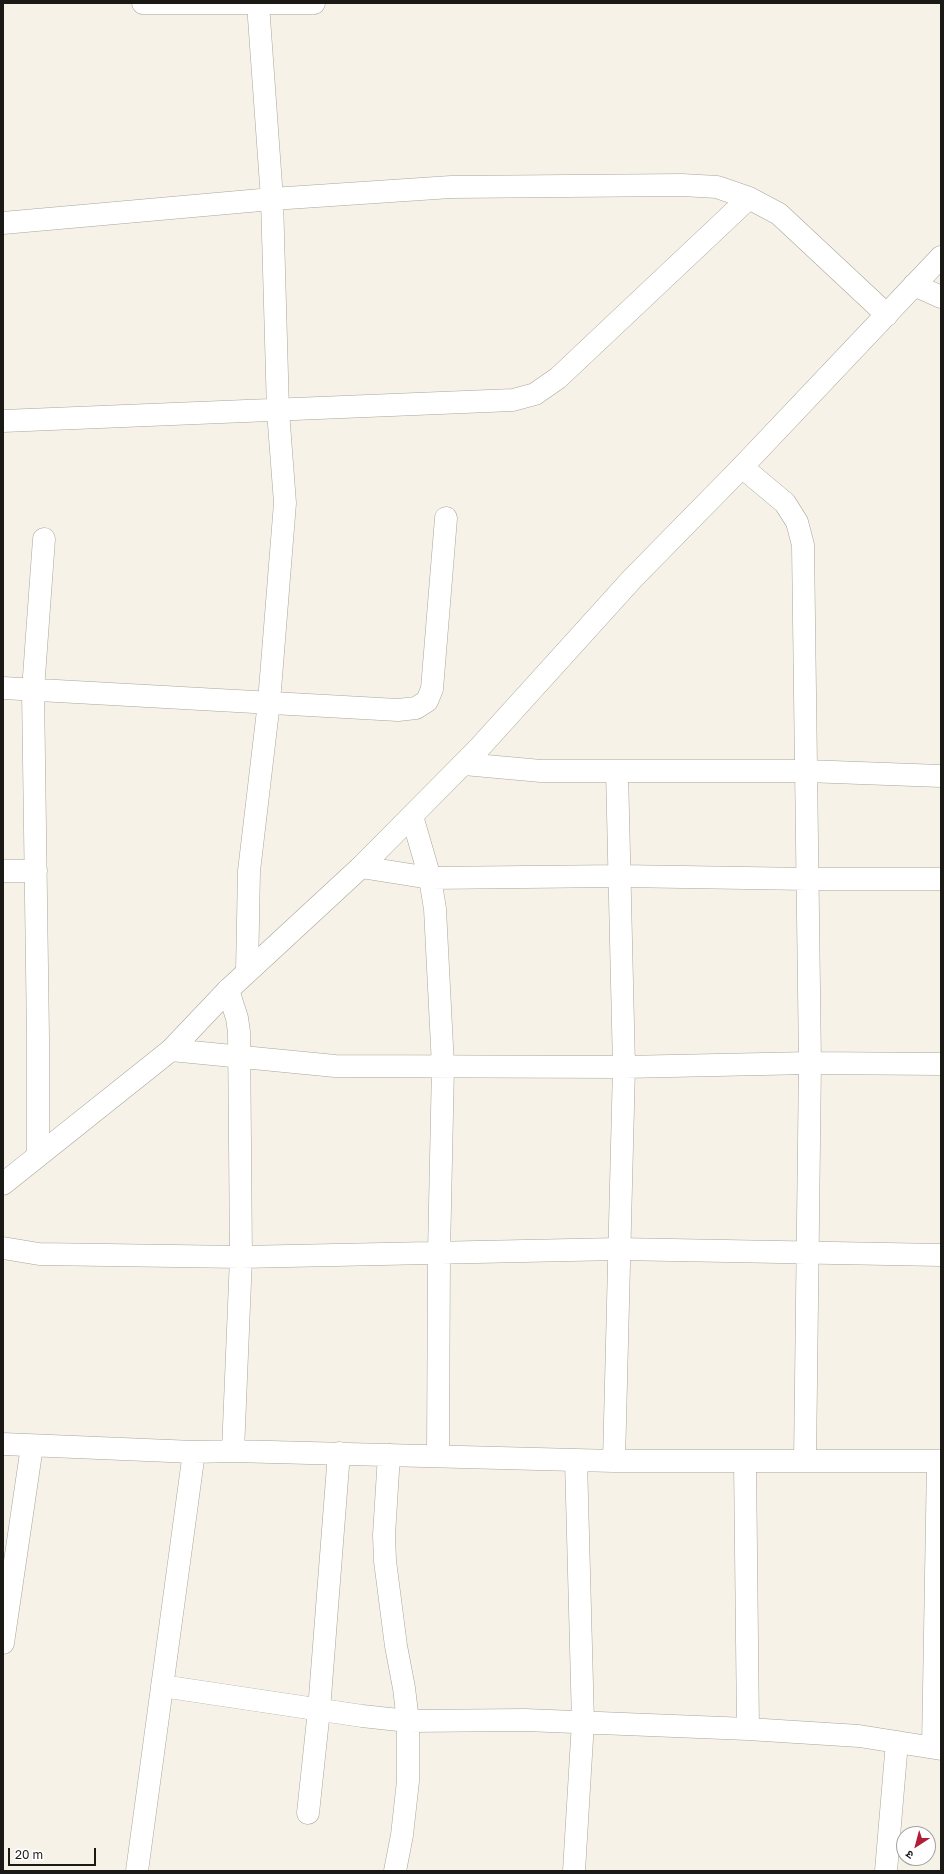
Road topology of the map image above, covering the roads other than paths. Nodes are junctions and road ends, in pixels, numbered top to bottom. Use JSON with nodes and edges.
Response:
{"nodes":[{"id":1,"x":143,"y":3,"type":"edge"},
{"id":2,"x":314,"y":3,"type":"edge"},
{"id":3,"x":258,"y":4,"type":"junction"},
{"id":4,"x":749,"y":198,"type":"junction"},
{"id":5,"x":272,"y":199,"type":"junction"},
{"id":6,"x":3,"y":223,"type":"edge"},
{"id":7,"x":941,"y":257,"type":"edge"},
{"id":8,"x":914,"y":285,"type":"junction"},
{"id":9,"x":941,"y":296,"type":"edge"},
{"id":10,"x":888,"y":315,"type":"junction"},
{"id":11,"x":278,"y":411,"type":"junction"},
{"id":12,"x":3,"y":421,"type":"edge"},
{"id":13,"x":742,"y":466,"type":"junction"},
{"id":14,"x":446,"y":518,"type":"dead end"},
{"id":15,"x":44,"y":539,"type":"dead end"},
{"id":16,"x":3,"y":688,"type":"edge"},
{"id":17,"x":33,"y":690,"type":"junction"},
{"id":18,"x":269,"y":702,"type":"junction"},
{"id":19,"x":464,"y":764,"type":"junction"},
{"id":20,"x":617,"y":771,"type":"junction"},
{"id":21,"x":806,"y":771,"type":"junction"},
{"id":22,"x":941,"y":776,"type":"edge"},
{"id":23,"x":412,"y":816,"type":"junction"},
{"id":24,"x":361,"y":868,"type":"junction"},
{"id":25,"x":3,"y":871,"type":"edge"},
{"id":26,"x":36,"y":871,"type":"junction"},
{"id":27,"x":620,"y":876,"type":"junction"},
{"id":28,"x":430,"y":878,"type":"junction"},
{"id":29,"x":808,"y":879,"type":"junction"},
{"id":30,"x":941,"y":879,"type":"edge"},
{"id":31,"x":247,"y":972,"type":"junction"},
{"id":32,"x":228,"y":990,"type":"junction"},
{"id":33,"x":171,"y":1050,"type":"junction"},
{"id":34,"x":239,"y":1056,"type":"junction"},
{"id":35,"x":810,"y":1063,"type":"junction"},
{"id":36,"x":941,"y":1064,"type":"edge"},
{"id":37,"x":443,"y":1066,"type":"junction"},
{"id":38,"x":624,"y":1067,"type":"junction"},
{"id":39,"x":38,"y":1155,"type":"junction"},
{"id":40,"x":3,"y":1184,"type":"edge"},
{"id":41,"x":3,"y":1248,"type":"edge"},
{"id":42,"x":618,"y":1249,"type":"junction"},
{"id":43,"x":806,"y":1252,"type":"junction"},
{"id":44,"x":439,"y":1253,"type":"junction"},
{"id":45,"x":941,"y":1255,"type":"edge"},
{"id":46,"x":241,"y":1257,"type":"junction"},
{"id":47,"x":3,"y":1444,"type":"edge"},
{"id":48,"x":32,"y":1446,"type":"junction"},
{"id":49,"x":233,"y":1451,"type":"junction"},
{"id":50,"x":194,"y":1452,"type":"junction"},
{"id":51,"x":339,"y":1453,"type":"junction"},
{"id":52,"x":389,"y":1455,"type":"junction"},
{"id":53,"x":438,"y":1456,"type":"junction"},
{"id":54,"x":576,"y":1460,"type":"junction"},
{"id":55,"x":614,"y":1460,"type":"junction"},
{"id":56,"x":745,"y":1461,"type":"junction"},
{"id":57,"x":806,"y":1461,"type":"junction"},
{"id":58,"x":940,"y":1461,"type":"edge"},
{"id":59,"x":3,"y":1643,"type":"edge"},
{"id":60,"x":162,"y":1686,"type":"junction"},
{"id":61,"x":319,"y":1710,"type":"junction"},
{"id":62,"x":408,"y":1721,"type":"junction"},
{"id":63,"x":583,"y":1722,"type":"junction"},
{"id":64,"x":748,"y":1729,"type":"junction"},
{"id":65,"x":897,"y":1742,"type":"junction"},
{"id":66,"x":937,"y":1748,"type":"edge"},
{"id":67,"x":308,"y":1813,"type":"dead end"},
{"id":68,"x":137,"y":1871,"type":"edge"},
{"id":69,"x":395,"y":1871,"type":"edge"},
{"id":70,"x":574,"y":1871,"type":"edge"},
{"id":71,"x":886,"y":1871,"type":"edge"}],
"edges":[{"from":1,"to":3,"type":"street"},
{"from":2,"to":3,"type":"street"},
{"from":3,"to":5,"type":"street"},
{"from":4,"to":5,"type":"street"},
{"from":4,"to":10,"type":"street"},
{"from":4,"to":11,"type":"street"},
{"from":5,"to":6,"type":"street"},
{"from":5,"to":11,"type":"street"},
{"from":7,"to":8,"type":"street"},
{"from":8,"to":9,"type":"street"},
{"from":8,"to":10,"type":"street"},
{"from":10,"to":13,"type":"street"},
{"from":11,"to":12,"type":"street"},
{"from":11,"to":18,"type":"street"},
{"from":13,"to":19,"type":"street"},
{"from":13,"to":21,"type":"street"},
{"from":14,"to":18,"type":"street"},
{"from":15,"to":17,"type":"street"},
{"from":16,"to":17,"type":"street"},
{"from":17,"to":18,"type":"street"},
{"from":17,"to":26,"type":"street"},
{"from":18,"to":31,"type":"street"},
{"from":19,"to":20,"type":"street"},
{"from":19,"to":23,"type":"street"},
{"from":20,"to":21,"type":"street"},
{"from":20,"to":27,"type":"street"},
{"from":21,"to":22,"type":"street"},
{"from":21,"to":29,"type":"street"},
{"from":23,"to":24,"type":"street"},
{"from":23,"to":28,"type":"street"},
{"from":24,"to":28,"type":"street"},
{"from":24,"to":31,"type":"street"},
{"from":25,"to":26,"type":"street"},
{"from":26,"to":39,"type":"street"},
{"from":27,"to":28,"type":"street"},
{"from":27,"to":29,"type":"street"},
{"from":27,"to":38,"type":"street"},
{"from":28,"to":37,"type":"street"},
{"from":29,"to":30,"type":"street"},
{"from":29,"to":35,"type":"street"},
{"from":31,"to":32,"type":"street"},
{"from":32,"to":33,"type":"street"},
{"from":32,"to":34,"type":"street"},
{"from":33,"to":34,"type":"street"},
{"from":33,"to":39,"type":"street"},
{"from":34,"to":37,"type":"street"},
{"from":34,"to":46,"type":"street"},
{"from":35,"to":36,"type":"street"},
{"from":35,"to":38,"type":"street"},
{"from":35,"to":43,"type":"street"},
{"from":37,"to":38,"type":"street"},
{"from":37,"to":44,"type":"street"},
{"from":38,"to":42,"type":"street"},
{"from":39,"to":40,"type":"street"},
{"from":41,"to":46,"type":"street"},
{"from":42,"to":43,"type":"street"},
{"from":42,"to":44,"type":"street"},
{"from":42,"to":55,"type":"street"},
{"from":43,"to":45,"type":"street"},
{"from":43,"to":57,"type":"street"},
{"from":44,"to":46,"type":"street"},
{"from":44,"to":53,"type":"street"},
{"from":46,"to":49,"type":"street"},
{"from":47,"to":48,"type":"street"},
{"from":48,"to":50,"type":"street"},
{"from":48,"to":59,"type":"street"},
{"from":49,"to":50,"type":"street"},
{"from":49,"to":51,"type":"street"},
{"from":50,"to":60,"type":"street"},
{"from":51,"to":52,"type":"street"},
{"from":51,"to":61,"type":"street"},
{"from":52,"to":53,"type":"street"},
{"from":52,"to":62,"type":"street"},
{"from":53,"to":54,"type":"street"},
{"from":54,"to":55,"type":"street"},
{"from":54,"to":63,"type":"street"},
{"from":55,"to":56,"type":"street"},
{"from":56,"to":57,"type":"street"},
{"from":56,"to":64,"type":"street"},
{"from":57,"to":58,"type":"street"},
{"from":58,"to":66,"type":"street"},
{"from":60,"to":61,"type":"street"},
{"from":60,"to":68,"type":"street"},
{"from":61,"to":62,"type":"street"},
{"from":61,"to":67,"type":"street"},
{"from":62,"to":63,"type":"street"},
{"from":62,"to":69,"type":"street"},
{"from":63,"to":64,"type":"street"},
{"from":63,"to":70,"type":"street"},
{"from":64,"to":65,"type":"street"},
{"from":65,"to":66,"type":"street"},
{"from":65,"to":71,"type":"street"}]}
